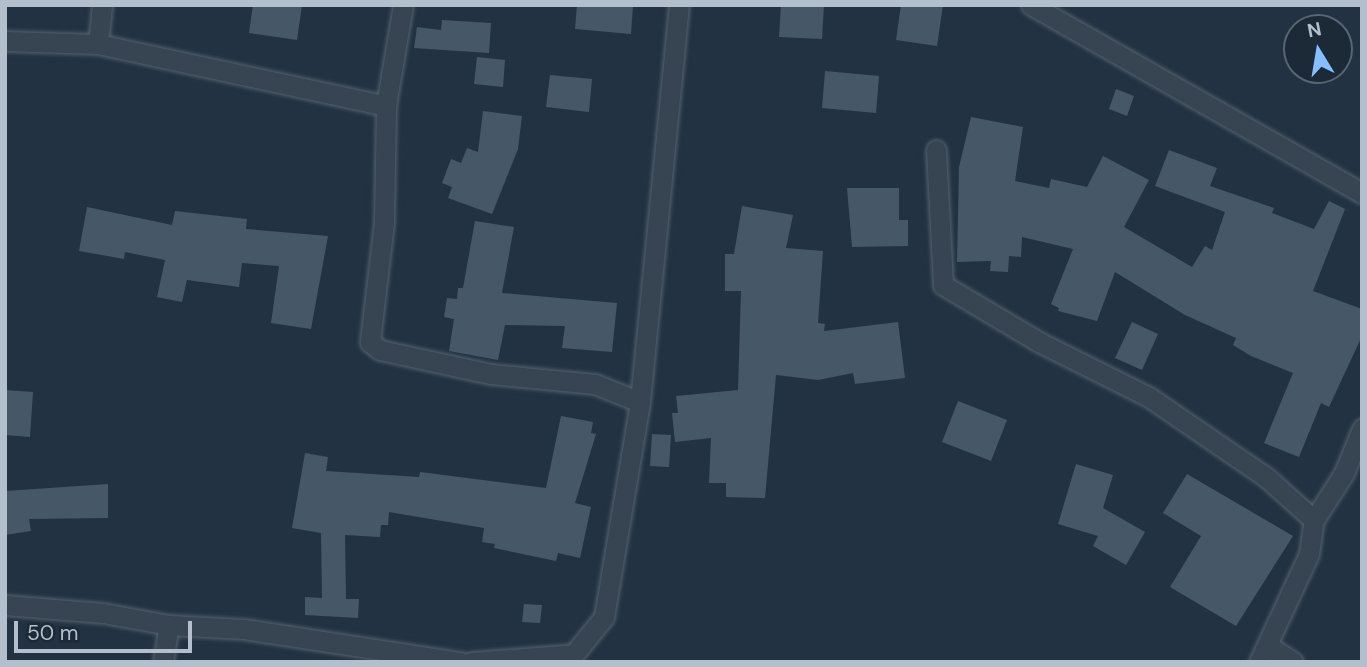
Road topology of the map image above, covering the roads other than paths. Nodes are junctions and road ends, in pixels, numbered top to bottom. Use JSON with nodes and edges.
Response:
{"nodes":[{"id":1,"x":102,"y":5,"type":"edge"},
{"id":2,"x":403,"y":5,"type":"edge"},
{"id":3,"x":679,"y":5,"type":"edge"},
{"id":4,"x":1031,"y":5,"type":"edge"},
{"id":5,"x":5,"y":41,"type":"edge"},
{"id":6,"x":98,"y":44,"type":"junction"},
{"id":7,"x":386,"y":106,"type":"junction"},
{"id":8,"x":936,"y":150,"type":"dead end"},
{"id":9,"x":1362,"y":192,"type":"edge"},
{"id":10,"x":640,"y":402,"type":"junction"},
{"id":11,"x":1362,"y":429,"type":"edge"},
{"id":12,"x":1314,"y":520,"type":"junction"},
{"id":13,"x":5,"y":605,"type":"edge"},
{"id":14,"x":169,"y":625,"type":"junction"},
{"id":15,"x":1263,"y":653,"type":"edge"},
{"id":16,"x":578,"y":658,"type":"edge"},
{"id":17,"x":163,"y":662,"type":"edge"},
{"id":18,"x":460,"y":662,"type":"edge"},
{"id":19,"x":471,"y":662,"type":"edge"},
{"id":20,"x":1293,"y":662,"type":"edge"}],
"edges":[{"from":1,"to":6,"type":"street"},
{"from":2,"to":7,"type":"street"},
{"from":3,"to":10,"type":"street"},
{"from":4,"to":9,"type":"street"},
{"from":5,"to":6,"type":"street"},
{"from":6,"to":7,"type":"street"},
{"from":7,"to":10,"type":"street"},
{"from":8,"to":12,"type":"street"},
{"from":10,"to":16,"type":"street"},
{"from":11,"to":12,"type":"street"},
{"from":12,"to":15,"type":"street"},
{"from":13,"to":14,"type":"street"},
{"from":14,"to":17,"type":"street"},
{"from":14,"to":18,"type":"street"},
{"from":15,"to":20,"type":"street"},
{"from":16,"to":19,"type":"street"}]}
